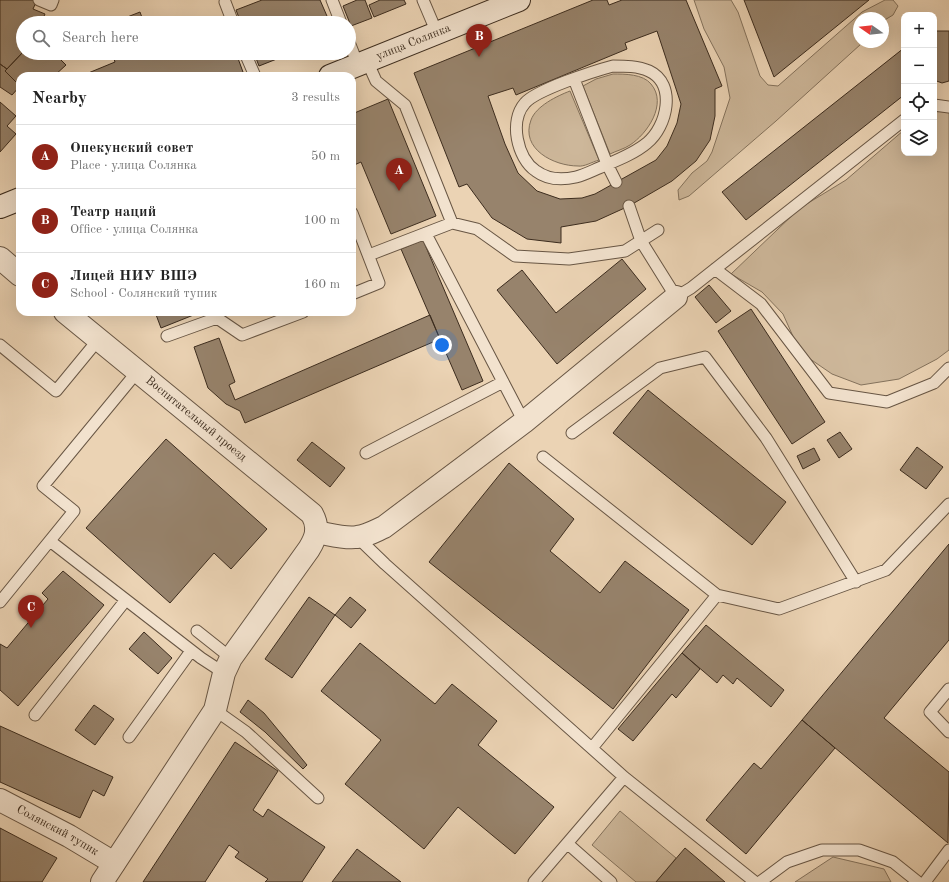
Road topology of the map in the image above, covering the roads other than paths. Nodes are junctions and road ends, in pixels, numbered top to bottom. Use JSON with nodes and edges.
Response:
{"nodes":[{"id":1,"x":39,"y":0,"type":"edge"},
{"id":2,"x":53,"y":0,"type":"edge"},
{"id":3,"x":332,"y":0,"type":"edge"},
{"id":4,"x":423,"y":0,"type":"edge"},
{"id":5,"x":520,"y":0,"type":"edge"},
{"id":6,"x":225,"y":2,"type":"dead end"},
{"id":7,"x":230,"y":16,"type":"edge"},
{"id":8,"x":338,"y":16,"type":"edge"},
{"id":9,"x":437,"y":33,"type":"junction"},
{"id":10,"x":356,"y":52,"type":"edge"},
{"id":11,"x":248,"y":60,"type":"edge"},
{"id":12,"x":363,"y":63,"type":"junction"},
{"id":13,"x":253,"y":72,"type":"edge"},
{"id":14,"x":340,"y":72,"type":"edge"},
{"id":15,"x":574,"y":79,"type":"junction"},
{"id":16,"x":937,"y":105,"type":"edge"},
{"id":17,"x":949,"y":107,"type":"edge"},
{"id":18,"x":901,"y":122,"type":"edge"},
{"id":19,"x":607,"y":164,"type":"junction"},
{"id":20,"x":616,"y":182,"type":"dead end"},
{"id":21,"x":16,"y":201,"type":"edge"},
{"id":22,"x":629,"y":206,"type":"dead end"},
{"id":23,"x":0,"y":207,"type":"edge"},
{"id":24,"x":356,"y":223,"type":"edge"},
{"id":25,"x":452,"y":223,"type":"junction"},
{"id":26,"x":658,"y":230,"type":"dead end"},
{"id":27,"x":426,"y":234,"type":"junction"},
{"id":28,"x":641,"y":241,"type":"junction"},
{"id":29,"x":369,"y":256,"type":"junction"},
{"id":30,"x":715,"y":269,"type":"junction"},
{"id":31,"x":356,"y":292,"type":"edge"},
{"id":32,"x":676,"y":297,"type":"junction"},
{"id":33,"x":69,"y":316,"type":"edge"},
{"id":34,"x":292,"y":316,"type":"edge"},
{"id":35,"x":168,"y":336,"type":"dead end"},
{"id":36,"x":98,"y":340,"type":"junction"},
{"id":37,"x":0,"y":345,"type":"edge"},
{"id":38,"x":949,"y":368,"type":"edge"},
{"id":39,"x":137,"y":372,"type":"junction"},
{"id":40,"x":503,"y":382,"type":"junction"},
{"id":41,"x":524,"y":422,"type":"junction"},
{"id":42,"x":572,"y":433,"type":"dead end"},
{"id":43,"x":366,"y":453,"type":"dead end"},
{"id":44,"x":543,"y":457,"type":"dead end"},
{"id":45,"x":949,"y":504,"type":"edge"},
{"id":46,"x":316,"y":532,"type":"junction"},
{"id":47,"x":357,"y":537,"type":"junction"},
{"id":48,"x":50,"y":541,"type":"junction"},
{"id":49,"x":856,"y":582,"type":"junction"},
{"id":50,"x":717,"y":595,"type":"junction"},
{"id":51,"x":126,"y":601,"type":"junction"},
{"id":52,"x":0,"y":602,"type":"edge"},
{"id":53,"x":197,"y":631,"type":"dead end"},
{"id":54,"x":191,"y":651,"type":"junction"},
{"id":55,"x":228,"y":665,"type":"junction"},
{"id":56,"x":949,"y":689,"type":"edge"},
{"id":57,"x":214,"y":710,"type":"junction"},
{"id":58,"x":35,"y":715,"type":"dead end"},
{"id":59,"x":949,"y":732,"type":"edge"},
{"id":60,"x":129,"y":737,"type":"dead end"},
{"id":61,"x":592,"y":748,"type":"junction"},
{"id":62,"x":624,"y":777,"type":"junction"},
{"id":63,"x":318,"y":798,"type":"dead end"},
{"id":64,"x":0,"y":800,"type":"edge"},
{"id":65,"x":568,"y":844,"type":"junction"},
{"id":66,"x":949,"y":850,"type":"edge"},
{"id":67,"x":109,"y":876,"type":"edge"},
{"id":68,"x":534,"y":882,"type":"edge"},
{"id":69,"x":611,"y":882,"type":"edge"},
{"id":70,"x":755,"y":882,"type":"edge"},
{"id":71,"x":760,"y":882,"type":"edge"},
{"id":72,"x":918,"y":882,"type":"edge"},
{"id":73,"x":925,"y":882,"type":"edge"}],
"edges":[{"from":1,"to":2,"type":"lane"},
{"from":3,"to":8,"type":"lane"},
{"from":4,"to":9,"type":"lane"},
{"from":5,"to":9,"type":"street","name":"улица Солянка"},
{"from":6,"to":7,"type":"lane"},
{"from":9,"to":12,"type":"street","name":"улица Солянка"},
{"from":10,"to":12,"type":"lane"},
{"from":11,"to":13,"type":"lane"},
{"from":12,"to":14,"type":"street","name":"улица Солянка"},
{"from":12,"to":25,"type":"lane"},
{"from":15,"to":19,"type":"lane"},
{"from":15,"to":19,"type":"lane"},
{"from":15,"to":19,"type":"lane"},
{"from":16,"to":17,"type":"lane"},
{"from":18,"to":30,"type":"lane"},
{"from":19,"to":20,"type":"lane"},
{"from":21,"to":23,"type":"street"},
{"from":22,"to":28,"type":"lane"},
{"from":24,"to":29,"type":"lane"},
{"from":25,"to":27,"type":"lane"},
{"from":25,"to":28,"type":"lane"},
{"from":26,"to":28,"type":"lane"},
{"from":27,"to":29,"type":"lane"},
{"from":27,"to":40,"type":"lane"},
{"from":28,"to":32,"type":"lane"},
{"from":29,"to":31,"type":"lane"},
{"from":30,"to":32,"type":"lane"},
{"from":30,"to":38,"type":"lane"},
{"from":32,"to":41,"type":"street"},
{"from":33,"to":36,"type":"street","name":"Воспитательный проезд"},
{"from":34,"to":35,"type":"lane"},
{"from":36,"to":37,"type":"lane"},
{"from":36,"to":39,"type":"street","name":"Воспитательный проезд"},
{"from":39,"to":46,"type":"street","name":"Воспитательный проезд"},
{"from":39,"to":48,"type":"lane"},
{"from":40,"to":41,"type":"lane"},
{"from":40,"to":43,"type":"lane"},
{"from":41,"to":47,"type":"street"},
{"from":42,"to":49,"type":"lane"},
{"from":44,"to":50,"type":"lane"},
{"from":45,"to":49,"type":"lane"},
{"from":46,"to":47,"type":"street"},
{"from":46,"to":55,"type":"street"},
{"from":47,"to":61,"type":"lane"},
{"from":48,"to":51,"type":"lane"},
{"from":48,"to":52,"type":"lane"},
{"from":49,"to":50,"type":"lane"},
{"from":50,"to":61,"type":"lane"},
{"from":51,"to":54,"type":"lane"},
{"from":51,"to":58,"type":"lane"},
{"from":53,"to":55,"type":"lane"},
{"from":54,"to":55,"type":"lane"},
{"from":54,"to":60,"type":"lane"},
{"from":55,"to":57,"type":"street"},
{"from":56,"to":59,"type":"lane"},
{"from":57,"to":63,"type":"lane"},
{"from":57,"to":67,"type":"street"},
{"from":61,"to":62,"type":"lane"},
{"from":62,"to":65,"type":"lane"},
{"from":62,"to":70,"type":"lane"},
{"from":64,"to":67,"type":"street","name":"Солянский тупик"},
{"from":65,"to":68,"type":"lane"},
{"from":65,"to":69,"type":"lane"},
{"from":66,"to":73,"type":"lane"},
{"from":71,"to":72,"type":"lane"}]}
